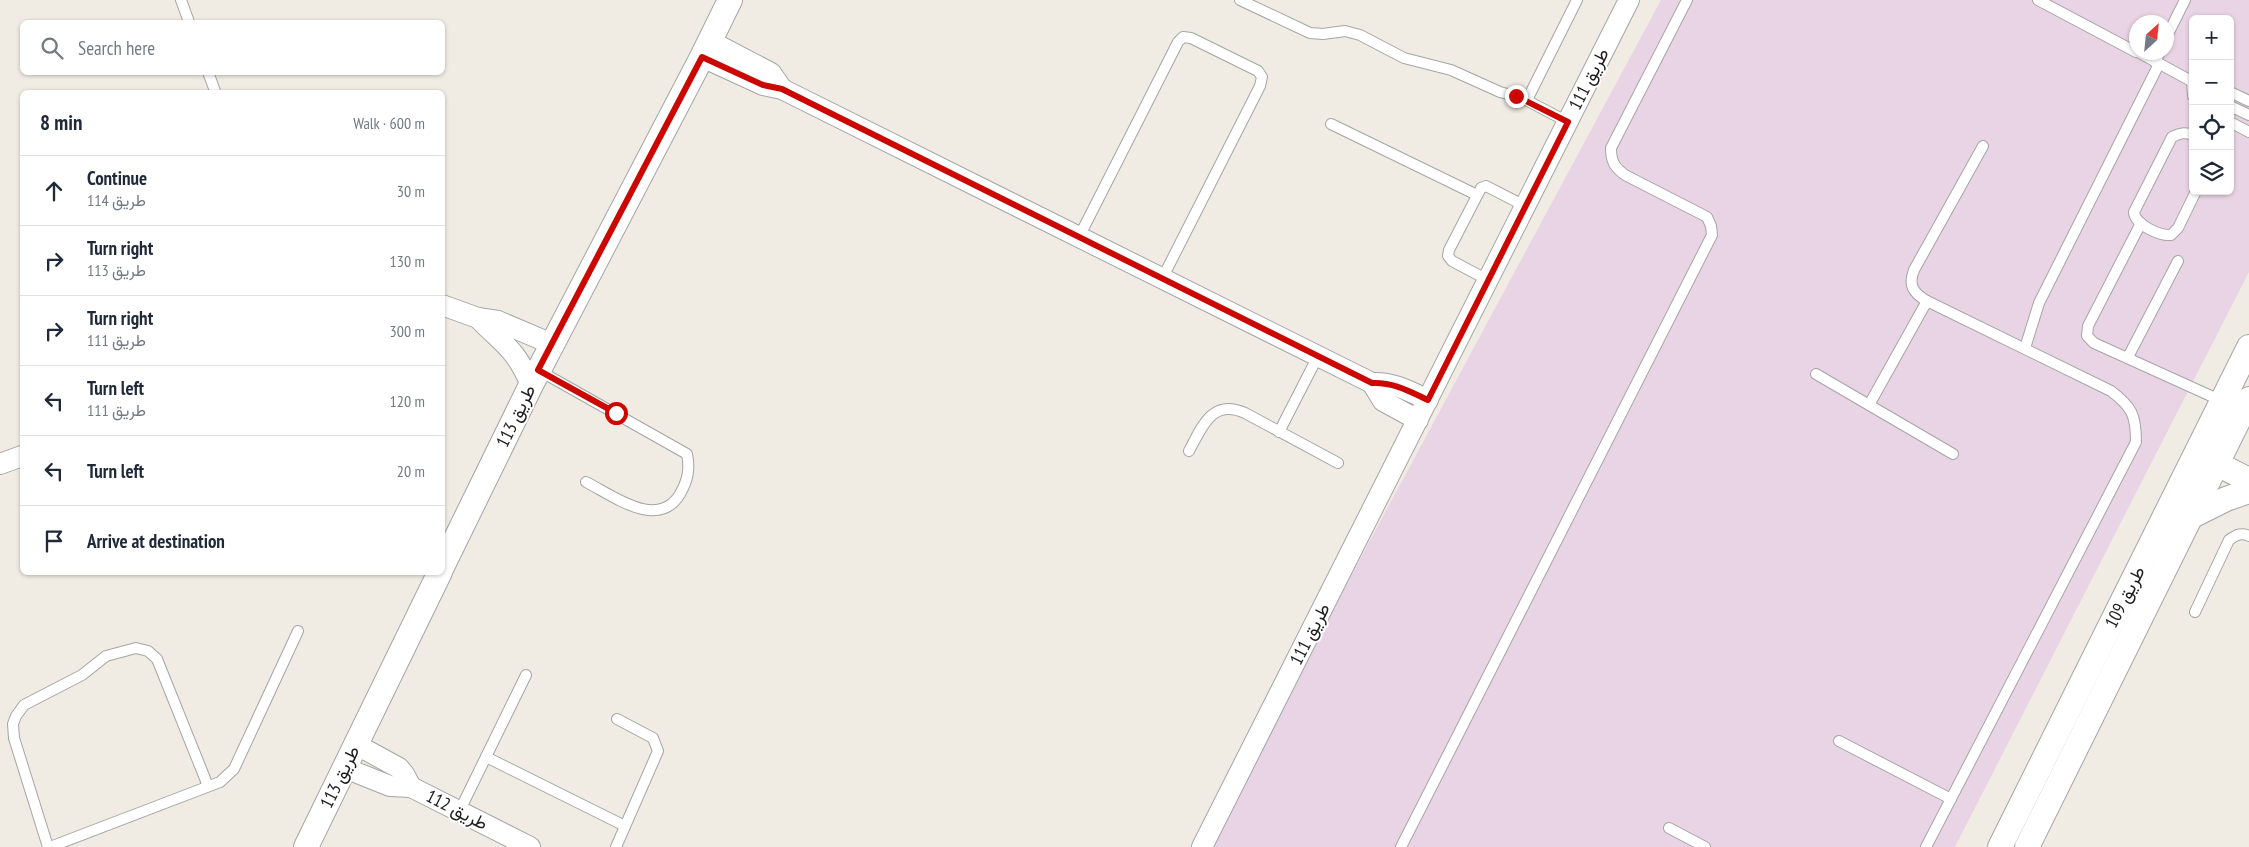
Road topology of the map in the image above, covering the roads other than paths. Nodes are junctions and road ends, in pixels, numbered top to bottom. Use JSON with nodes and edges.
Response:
{"nodes":[{"id":1,"x":181,"y":0,"type":"edge"},
{"id":2,"x":730,"y":0,"type":"edge"},
{"id":3,"x":1240,"y":0,"type":"edge"},
{"id":4,"x":1577,"y":0,"type":"edge"},
{"id":5,"x":1629,"y":0,"type":"edge"},
{"id":6,"x":1687,"y":0,"type":"edge"},
{"id":7,"x":2038,"y":0,"type":"edge"},
{"id":8,"x":2185,"y":0,"type":"edge"},
{"id":9,"x":188,"y":20,"type":"edge"},
{"id":10,"x":2174,"y":22,"type":"edge"},
{"id":11,"x":2129,"y":48,"type":"edge"},
{"id":12,"x":706,"y":49,"type":"junction"},
{"id":13,"x":2158,"y":60,"type":"edge"},
{"id":14,"x":2160,"y":60,"type":"edge"},
{"id":15,"x":209,"y":75,"type":"edge"},
{"id":16,"x":2189,"y":79,"type":"edge"},
{"id":17,"x":215,"y":90,"type":"edge"},
{"id":18,"x":2234,"y":94,"type":"edge"},
{"id":19,"x":1526,"y":100,"type":"junction"},
{"id":20,"x":2249,"y":101,"type":"edge"},
{"id":21,"x":2234,"y":108,"type":"edge"},
{"id":22,"x":2249,"y":115,"type":"edge"},
{"id":23,"x":1568,"y":122,"type":"junction"},
{"id":24,"x":1331,"y":124,"type":"dead end"},
{"id":25,"x":2234,"y":124,"type":"edge"},
{"id":26,"x":2249,"y":132,"type":"edge"},
{"id":27,"x":2189,"y":134,"type":"edge"},
{"id":28,"x":1983,"y":146,"type":"dead end"},
{"id":29,"x":1477,"y":195,"type":"junction"},
{"id":30,"x":2194,"y":195,"type":"edge"},
{"id":31,"x":1525,"y":206,"type":"junction"},
{"id":32,"x":2141,"y":223,"type":"junction"},
{"id":33,"x":1079,"y":238,"type":"junction"},
{"id":34,"x":2178,"y":261,"type":"dead end"},
{"id":35,"x":1162,"y":279,"type":"junction"},
{"id":36,"x":1488,"y":280,"type":"junction"},
{"id":37,"x":1927,"y":301,"type":"junction"},
{"id":38,"x":445,"y":306,"type":"edge"},
{"id":39,"x":478,"y":318,"type":"junction"},
{"id":40,"x":552,"y":344,"type":"junction"},
{"id":41,"x":2249,"y":347,"type":"edge"},
{"id":42,"x":2024,"y":348,"type":"junction"},
{"id":43,"x":1318,"y":356,"type":"junction"},
{"id":44,"x":2128,"y":357,"type":"junction"},
{"id":45,"x":1816,"y":374,"type":"dead end"},
{"id":46,"x":534,"y":378,"type":"junction"},
{"id":47,"x":1372,"y":383,"type":"junction"},
{"id":48,"x":2249,"y":399,"type":"edge"},
{"id":49,"x":1428,"y":400,"type":"junction"},
{"id":50,"x":2222,"y":401,"type":"junction"},
{"id":51,"x":1868,"y":405,"type":"junction"},
{"id":52,"x":1418,"y":420,"type":"junction"},
{"id":53,"x":1279,"y":432,"type":"junction"},
{"id":54,"x":1189,"y":451,"type":"dead end"},
{"id":55,"x":2210,"y":453,"type":"junction"},
{"id":56,"x":1953,"y":454,"type":"dead end"},
{"id":57,"x":20,"y":457,"type":"edge"},
{"id":58,"x":1338,"y":463,"type":"dead end"},
{"id":59,"x":0,"y":464,"type":"edge"},
{"id":60,"x":2249,"y":465,"type":"edge"},
{"id":61,"x":2249,"y":480,"type":"edge"},
{"id":62,"x":586,"y":482,"type":"dead end"},
{"id":63,"x":2249,"y":491,"type":"edge"},
{"id":64,"x":2190,"y":517,"type":"junction"},
{"id":65,"x":2249,"y":536,"type":"edge"},
{"id":66,"x":445,"y":561,"type":"edge"},
{"id":67,"x":439,"y":575,"type":"edge"},
{"id":68,"x":2195,"y":612,"type":"dead end"},
{"id":69,"x":298,"y":631,"type":"dead end"},
{"id":70,"x":526,"y":676,"type":"dead end"},
{"id":71,"x":617,"y":719,"type":"dead end"},
{"id":72,"x":1839,"y":741,"type":"dead end"},
{"id":73,"x":357,"y":745,"type":"junction"},
{"id":74,"x":486,"y":757,"type":"junction"},
{"id":75,"x":345,"y":768,"type":"junction"},
{"id":76,"x":208,"y":786,"type":"junction"},
{"id":77,"x":411,"y":787,"type":"junction"},
{"id":78,"x":1951,"y":799,"type":"junction"},
{"id":79,"x":459,"y":812,"type":"junction"},
{"id":80,"x":625,"y":826,"type":"junction"},
{"id":81,"x":1668,"y":828,"type":"dead end"},
{"id":82,"x":49,"y":847,"type":"edge"},
{"id":83,"x":306,"y":847,"type":"edge"},
{"id":84,"x":530,"y":847,"type":"edge"},
{"id":85,"x":616,"y":847,"type":"edge"},
{"id":86,"x":1202,"y":847,"type":"edge"},
{"id":87,"x":1402,"y":847,"type":"edge"},
{"id":88,"x":1706,"y":847,"type":"edge"},
{"id":89,"x":1926,"y":847,"type":"edge"},
{"id":90,"x":2000,"y":847,"type":"edge"},
{"id":91,"x":2027,"y":847,"type":"edge"}],
"edges":[{"from":1,"to":9,"type":"lane"},
{"from":2,"to":12,"type":"street","name":"طريق 113"},
{"from":3,"to":19,"type":"lane"},
{"from":4,"to":19,"type":"lane"},
{"from":5,"to":23,"type":"street","name":"طريق 111"},
{"from":6,"to":87,"type":"lane"},
{"from":7,"to":11,"type":"lane"},
{"from":8,"to":10,"type":"lane"},
{"from":12,"to":33,"type":"street"},
{"from":12,"to":40,"type":"street","name":"طريق 113"},
{"from":13,"to":42,"type":"lane"},
{"from":14,"to":16,"type":"lane"},
{"from":15,"to":17,"type":"lane"},
{"from":18,"to":20,"type":"lane"},
{"from":19,"to":23,"type":"lane"},
{"from":21,"to":22,"type":"lane"},
{"from":23,"to":31,"type":"street","name":"طريق 111"},
{"from":24,"to":29,"type":"lane"},
{"from":25,"to":26,"type":"lane"},
{"from":27,"to":32,"type":"lane"},
{"from":28,"to":37,"type":"lane"},
{"from":29,"to":31,"type":"lane"},
{"from":29,"to":36,"type":"lane"},
{"from":30,"to":32,"type":"lane"},
{"from":31,"to":36,"type":"street","name":"طريق 111"},
{"from":32,"to":44,"type":"lane"},
{"from":33,"to":35,"type":"street"},
{"from":33,"to":35,"type":"lane"},
{"from":34,"to":44,"type":"lane"},
{"from":35,"to":43,"type":"street"},
{"from":36,"to":49,"type":"street","name":"طريق 111"},
{"from":37,"to":42,"type":"lane"},
{"from":37,"to":51,"type":"lane"},
{"from":38,"to":39,"type":"street"},
{"from":39,"to":40,"type":"street"},
{"from":39,"to":46,"type":"street"},
{"from":40,"to":46,"type":"street","name":"طريق 113"},
{"from":41,"to":50,"type":"street","name":"طريق 109"},
{"from":42,"to":78,"type":"lane"},
{"from":43,"to":47,"type":"street"},
{"from":43,"to":53,"type":"lane"},
{"from":44,"to":50,"type":"lane"},
{"from":45,"to":51,"type":"lane"},
{"from":46,"to":62,"type":"lane"},
{"from":46,"to":66,"type":"street","name":"طريق 113"},
{"from":47,"to":49,"type":"street"},
{"from":47,"to":52,"type":"street"},
{"from":48,"to":55,"type":"street","name":"طريق 109"},
{"from":49,"to":52,"type":"street","name":"طريق 111"},
{"from":50,"to":55,"type":"street","name":"طريق 109"},
{"from":51,"to":56,"type":"lane"},
{"from":52,"to":86,"type":"street","name":"طريق 111"},
{"from":53,"to":54,"type":"lane"},
{"from":53,"to":58,"type":"lane"},
{"from":55,"to":60,"type":"street"},
{"from":55,"to":61,"type":"street"},
{"from":55,"to":64,"type":"street","name":"طريق 109"},
{"from":55,"to":90,"type":"street","name":"طريق 109"},
{"from":57,"to":59,"type":"street"},
{"from":63,"to":64,"type":"street"},
{"from":64,"to":91,"type":"street","name":"طريق 109"},
{"from":65,"to":68,"type":"lane"},
{"from":67,"to":73,"type":"street","name":"طريق 113"},
{"from":69,"to":76,"type":"lane"},
{"from":70,"to":74,"type":"lane"},
{"from":71,"to":80,"type":"lane"},
{"from":72,"to":78,"type":"lane"},
{"from":73,"to":75,"type":"street","name":"طريق 113"},
{"from":73,"to":77,"type":"street","name":"طريق 112"},
{"from":74,"to":79,"type":"lane"},
{"from":74,"to":80,"type":"lane"},
{"from":75,"to":77,"type":"street","name":"طريق 112"},
{"from":75,"to":83,"type":"street","name":"طريق 113"},
{"from":76,"to":82,"type":"lane"},
{"from":76,"to":82,"type":"lane"},
{"from":77,"to":79,"type":"street","name":"طريق 112"},
{"from":78,"to":89,"type":"lane"},
{"from":79,"to":84,"type":"street","name":"طريق 112"},
{"from":80,"to":85,"type":"lane"},
{"from":81,"to":88,"type":"lane"}]}
